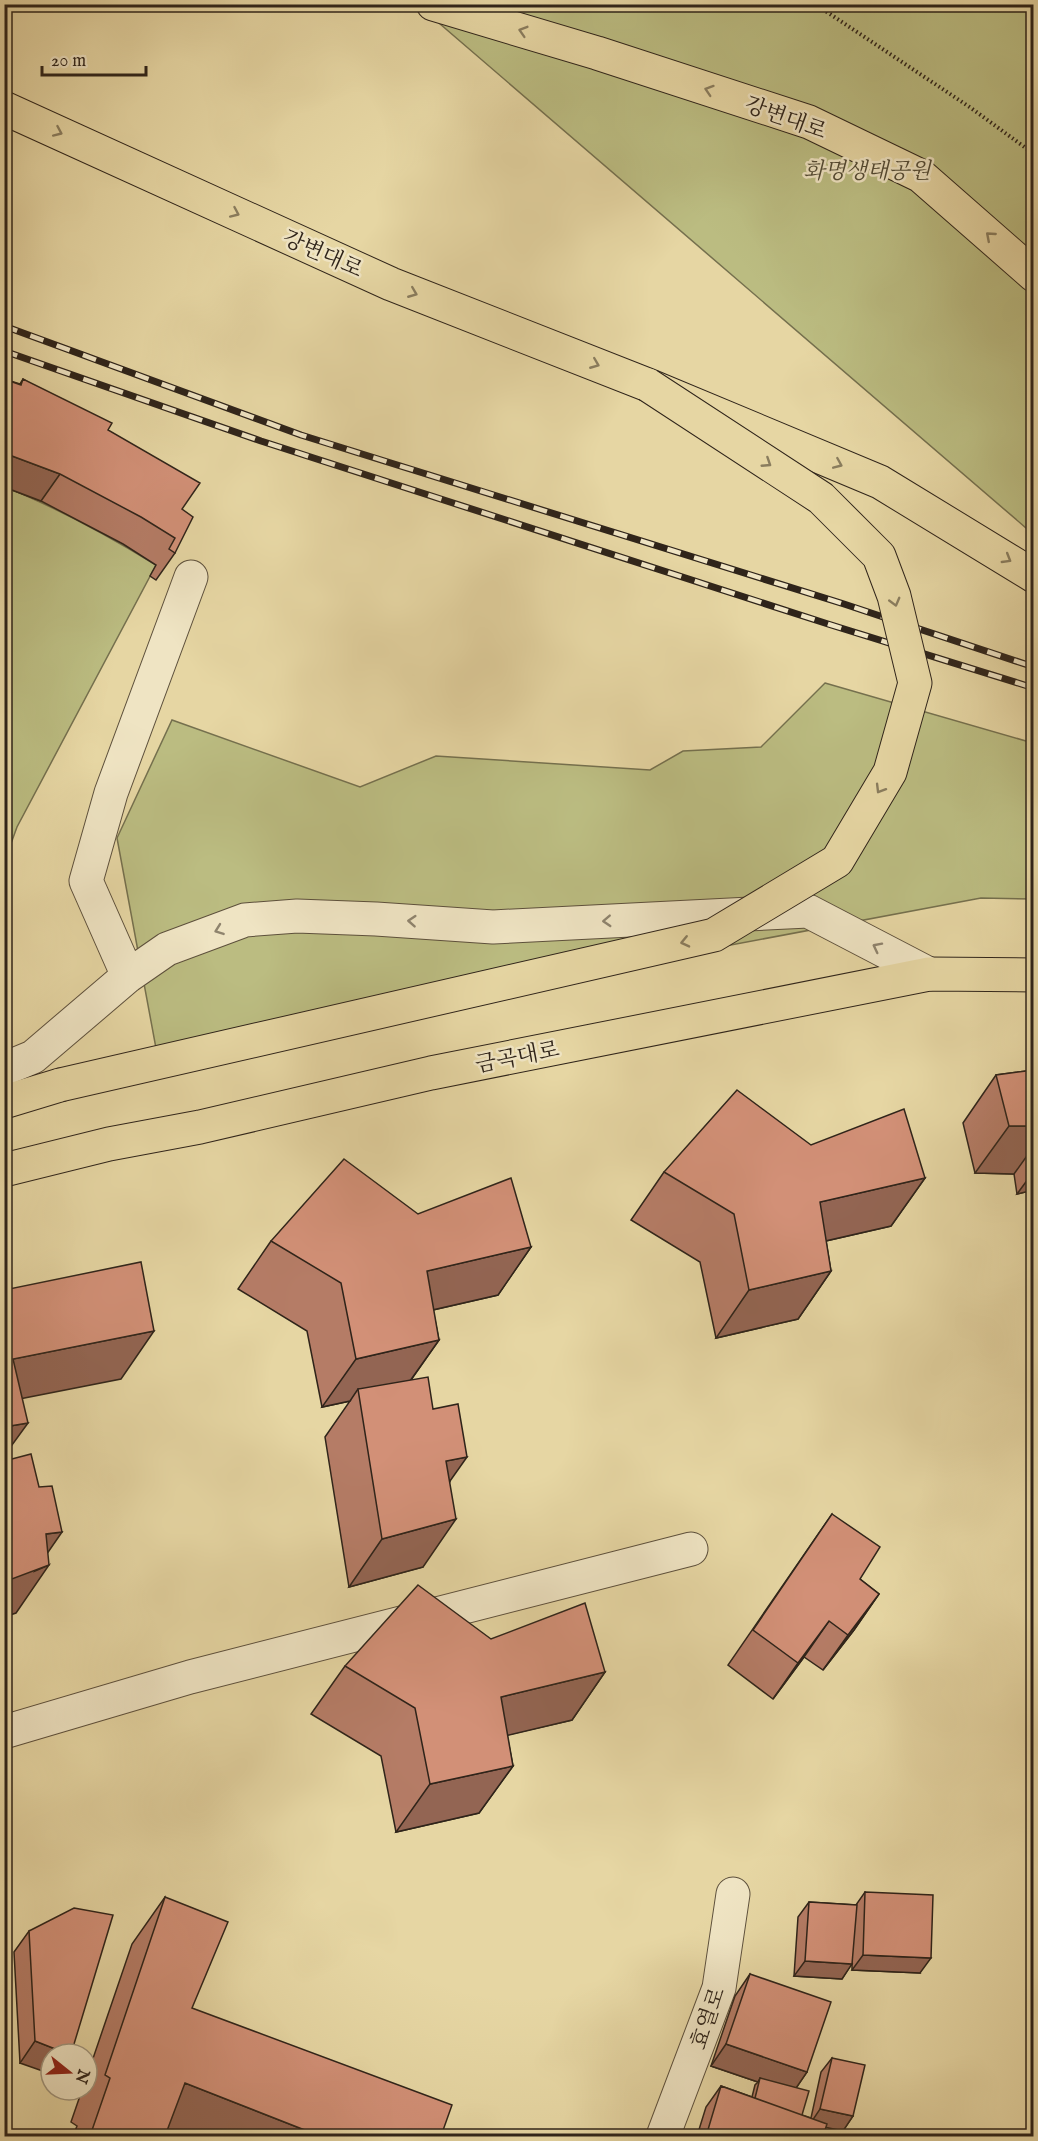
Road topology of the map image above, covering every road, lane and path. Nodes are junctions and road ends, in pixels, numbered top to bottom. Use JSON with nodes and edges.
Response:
{"nodes":[{"id":1,"x":433,"y":4,"type":"edge"},
{"id":2,"x":814,"y":4,"type":"edge"},
{"id":3,"x":4,"y":108,"type":"edge"},
{"id":4,"x":1034,"y":154,"type":"edge"},
{"id":5,"x":1034,"y":275,"type":"edge"},
{"id":6,"x":648,"y":385,"type":"junction"},
{"id":7,"x":1034,"y":576,"type":"edge"},
{"id":8,"x":191,"y":578,"type":"dead end"},
{"id":9,"x":929,"y":974,"type":"junction"},
{"id":10,"x":1034,"y":975,"type":"edge"},
{"id":11,"x":128,"y":976,"type":"junction"},
{"id":12,"x":4,"y":1069,"type":"edge"},
{"id":13,"x":4,"y":1102,"type":"edge"},
{"id":14,"x":4,"y":1170,"type":"edge"},
{"id":15,"x":691,"y":1549,"type":"dead end"},
{"id":16,"x":4,"y":1732,"type":"edge"},
{"id":17,"x":733,"y":1894,"type":"dead end"},
{"id":18,"x":663,"y":2136,"type":"edge"}],
"edges":[{"from":5,"to":1,"type":"main road","name":"강변대로","one_way":true},
{"from":2,"to":4,"type":"path"},
{"from":3,"to":6,"type":"main road","name":"강변대로","one_way":true},
{"from":6,"to":7,"type":"main road","one_way":true,"bridge":true},
{"from":6,"to":13,"type":"main road","one_way":true,"bridge":true},
{"from":8,"to":11,"type":"street"},
{"from":9,"to":10,"type":"main road","name":"금곡대로"},
{"from":9,"to":11,"type":"street","one_way":true},
{"from":9,"to":14,"type":"main road","name":"금곡대로"},
{"from":11,"to":12,"type":"street"},
{"from":15,"to":16,"type":"street"},
{"from":17,"to":18,"type":"street","name":"효열로"}]}
